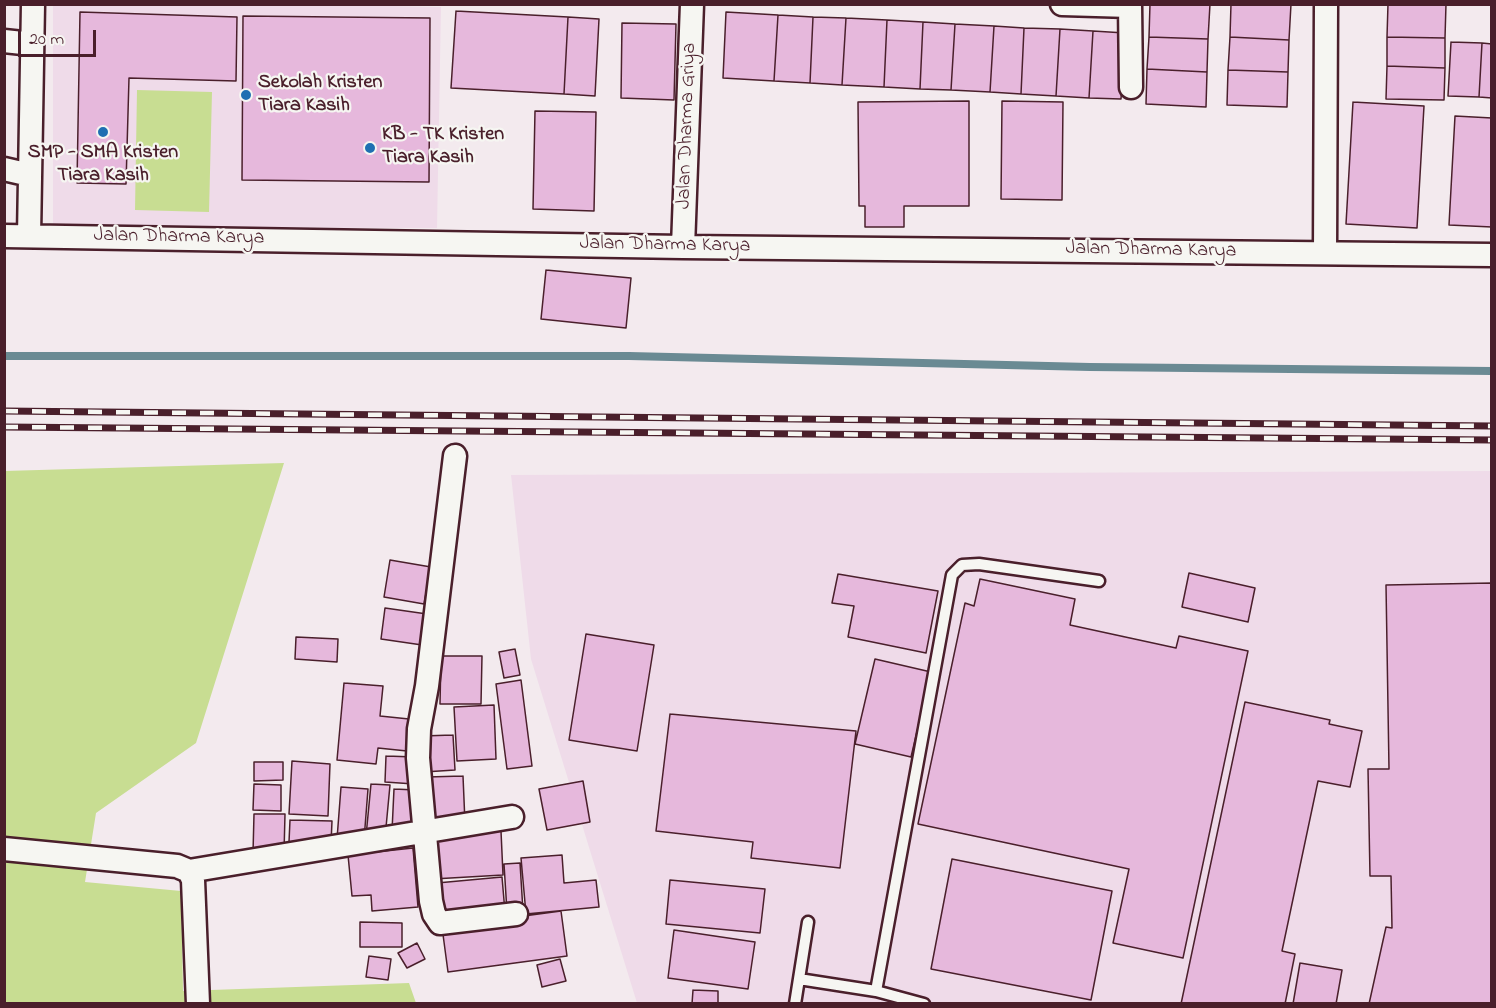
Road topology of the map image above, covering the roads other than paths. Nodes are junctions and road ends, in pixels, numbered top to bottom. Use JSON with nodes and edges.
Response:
{"nodes":[{"id":1,"x":33,"y":4,"type":"edge"},
{"id":2,"x":692,"y":4,"type":"edge"},
{"id":3,"x":1062,"y":4,"type":"edge"},
{"id":4,"x":1326,"y":4,"type":"edge"},
{"id":5,"x":1130,"y":5,"type":"edge"},
{"id":6,"x":4,"y":41,"type":"edge"},
{"id":7,"x":32,"y":45,"type":"junction"},
{"id":8,"x":1131,"y":87,"type":"dead end"},
{"id":9,"x":4,"y":169,"type":"edge"},
{"id":10,"x":30,"y":176,"type":"junction"},
{"id":11,"x":29,"y":231,"type":"junction"},
{"id":12,"x":4,"y":236,"type":"edge"},
{"id":13,"x":683,"y":247,"type":"junction"},
{"id":14,"x":1325,"y":253,"type":"junction"},
{"id":15,"x":1491,"y":255,"type":"edge"},
{"id":16,"x":455,"y":456,"type":"dead end"},
{"id":17,"x":1099,"y":581,"type":"dead end"},
{"id":18,"x":512,"y":817,"type":"dead end"},
{"id":19,"x":424,"y":832,"type":"junction"},
{"id":20,"x":4,"y":849,"type":"edge"},
{"id":21,"x":189,"y":871,"type":"junction"},
{"id":22,"x":516,"y":914,"type":"dead end"},
{"id":23,"x":808,"y":922,"type":"dead end"},
{"id":24,"x":799,"y":979,"type":"junction"},
{"id":25,"x":876,"y":991,"type":"junction"},
{"id":26,"x":198,"y":1004,"type":"edge"},
{"id":27,"x":795,"y":1004,"type":"edge"},
{"id":28,"x":924,"y":1004,"type":"edge"}],
"edges":[{"from":1,"to":7,"type":"street"},
{"from":2,"to":13,"type":"street","name":"Jalan Dharma Griya"},
{"from":3,"to":5,"type":"street"},
{"from":4,"to":14,"type":"street"},
{"from":5,"to":8,"type":"street"},
{"from":6,"to":7,"type":"street"},
{"from":7,"to":10,"type":"street"},
{"from":9,"to":10,"type":"street"},
{"from":10,"to":11,"type":"street"},
{"from":11,"to":12,"type":"street","name":"Jalan Dharma Karya"},
{"from":11,"to":13,"type":"street","name":"Jalan Dharma Karya"},
{"from":13,"to":14,"type":"street","name":"Jalan Dharma Karya"},
{"from":14,"to":15,"type":"street","name":"Jalan Dharma Karya"},
{"from":16,"to":19,"type":"street"},
{"from":17,"to":25,"type":"lane"},
{"from":18,"to":19,"type":"street"},
{"from":19,"to":21,"type":"street"},
{"from":19,"to":22,"type":"street"},
{"from":20,"to":21,"type":"street"},
{"from":21,"to":26,"type":"street"},
{"from":23,"to":24,"type":"lane"},
{"from":24,"to":25,"type":"lane"},
{"from":24,"to":27,"type":"lane"},
{"from":25,"to":28,"type":"lane"}]}
